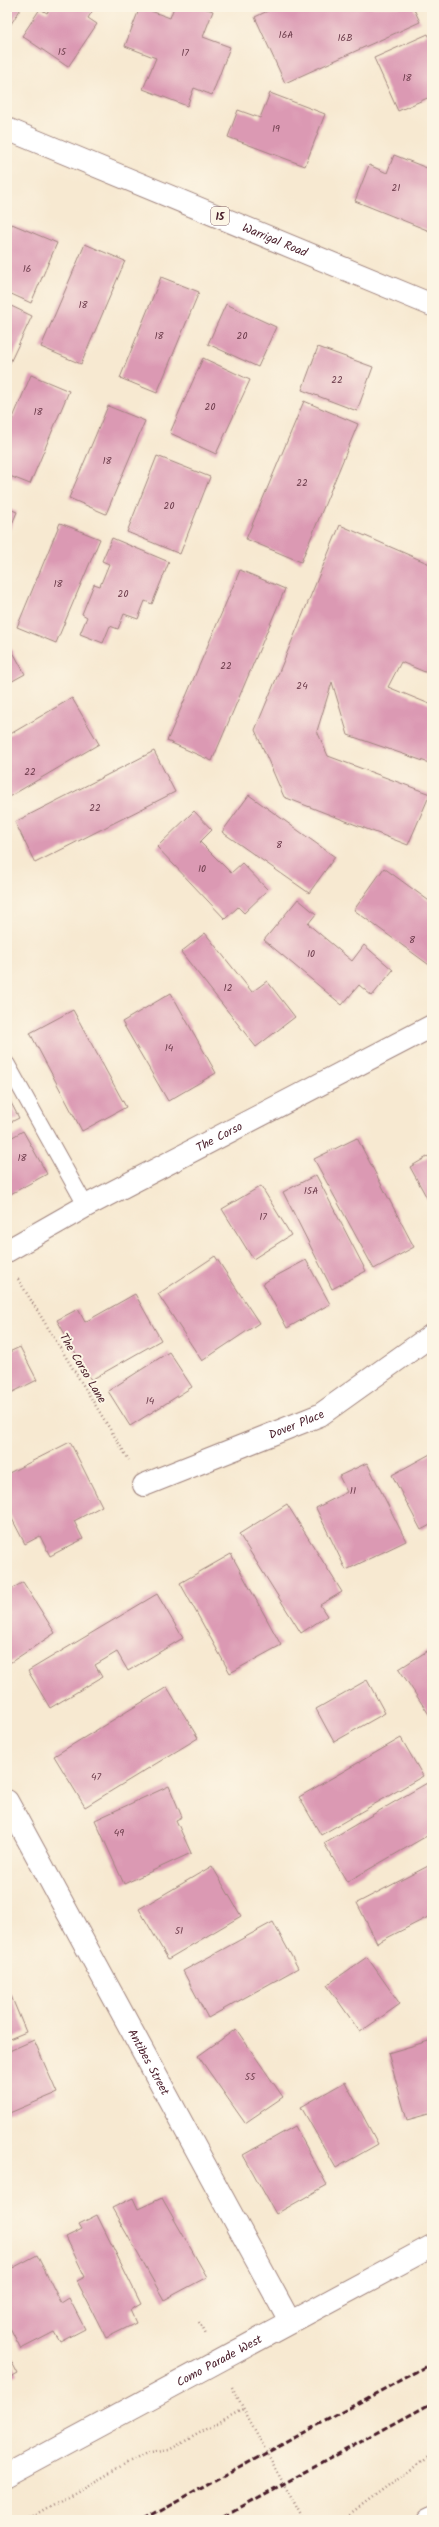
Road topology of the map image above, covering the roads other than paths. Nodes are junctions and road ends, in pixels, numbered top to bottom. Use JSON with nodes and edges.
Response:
{"nodes":[{"id":1,"x":7,"y":129,"type":"edge"},
{"id":2,"x":432,"y":304,"type":"edge"},
{"id":3,"x":432,"y":1026,"type":"edge"},
{"id":4,"x":7,"y":1064,"type":"edge"},
{"id":5,"x":86,"y":1206,"type":"junction"},
{"id":6,"x":7,"y":1251,"type":"edge"},
{"id":7,"x":432,"y":1335,"type":"edge"},
{"id":8,"x":144,"y":1485,"type":"road end"},
{"id":9,"x":7,"y":1801,"type":"edge"},
{"id":10,"x":432,"y":2246,"type":"edge"},
{"id":11,"x":290,"y":2322,"type":"junction"},
{"id":12,"x":7,"y":2475,"type":"edge"},
{"id":13,"x":432,"y":2518,"type":"edge"},
{"id":14,"x":428,"y":2520,"type":"edge"}],
"edges":[{"from":1,"to":2,"type":"street","name":"Warrigal Road","number":"15"},
{"from":3,"to":5,"type":"street","name":"The Corso"},
{"from":4,"to":5,"type":"lane"},
{"from":5,"to":6,"type":"street","name":"The Corso"},
{"from":7,"to":8,"type":"street","name":"Dover Place"},
{"from":9,"to":11,"type":"street","name":"Antibes Street"},
{"from":10,"to":11,"type":"street","name":"Como Parade West"},
{"from":11,"to":12,"type":"street","name":"Como Parade West"},
{"from":13,"to":14,"type":"street"}]}
